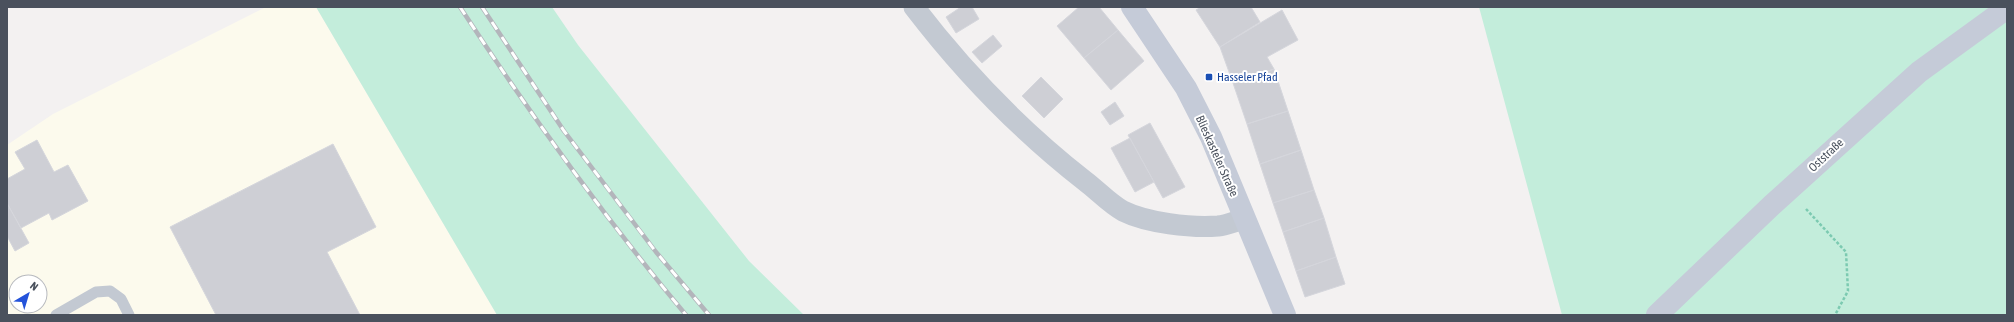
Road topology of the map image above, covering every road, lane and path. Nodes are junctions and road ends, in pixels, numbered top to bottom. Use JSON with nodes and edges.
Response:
{"nodes":[{"id":1,"x":914,"y":7,"type":"edge"},
{"id":2,"x":1132,"y":7,"type":"edge"},
{"id":3,"x":2007,"y":8,"type":"edge"},
{"id":4,"x":1772,"y":205,"type":"junction"},
{"id":5,"x":1244,"y":219,"type":"junction"},
{"id":6,"x":56,"y":315,"type":"edge"},
{"id":7,"x":129,"y":315,"type":"edge"},
{"id":8,"x":1285,"y":315,"type":"edge"},
{"id":9,"x":1657,"y":315,"type":"edge"},
{"id":10,"x":1835,"y":315,"type":"edge"}],
"edges":[{"from":1,"to":5,"type":"street"},
{"from":2,"to":5,"type":"main road","name":"Blieskasteler Straße"},
{"from":3,"to":4,"type":"main road","name":"Oststraße"},
{"from":4,"to":9,"type":"main road","name":"Oststraße"},
{"from":4,"to":10,"type":"path"},
{"from":5,"to":8,"type":"main road","name":"Blieskasteler Straße"},
{"from":6,"to":7,"type":"lane"}]}
